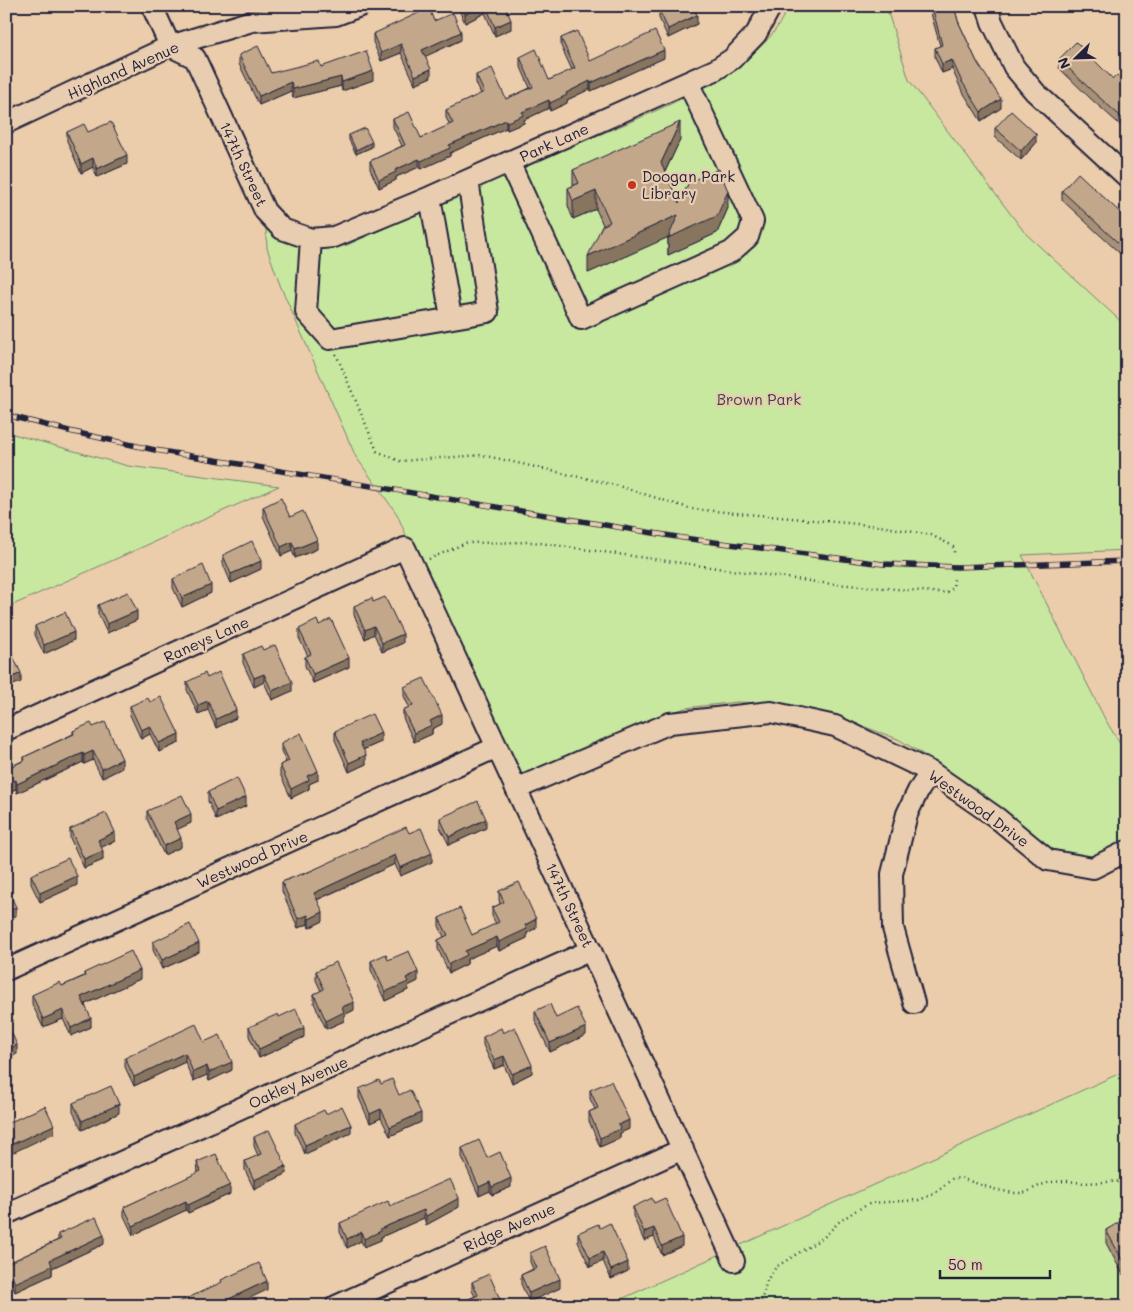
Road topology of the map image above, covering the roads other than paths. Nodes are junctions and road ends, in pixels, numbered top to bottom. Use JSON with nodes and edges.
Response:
{"nodes":[{"id":1,"x":152,"y":6,"type":"edge"},
{"id":2,"x":360,"y":6,"type":"edge"},
{"id":3,"x":771,"y":6,"type":"edge"},
{"id":4,"x":987,"y":6,"type":"edge"},
{"id":5,"x":170,"y":46,"type":"junction"},
{"id":6,"x":688,"y":82,"type":"junction"},
{"id":7,"x":6,"y":123,"type":"edge"},
{"id":8,"x":509,"y":162,"type":"junction"},
{"id":9,"x":1127,"y":177,"type":"edge"},
{"id":10,"x":468,"y":180,"type":"junction"},
{"id":11,"x":430,"y":197,"type":"junction"},
{"id":12,"x":311,"y":239,"type":"junction"},
{"id":13,"x":451,"y":318,"type":"junction"},
{"id":14,"x":409,"y":557,"type":"joint"},
{"id":15,"x":6,"y":730,"type":"edge"},
{"id":16,"x":497,"y":747,"type":"junction"},
{"id":17,"x":931,"y":772,"type":"junction"},
{"id":18,"x":516,"y":789,"type":"junction"},
{"id":19,"x":1127,"y":851,"type":"edge"},
{"id":20,"x":591,"y":950,"type":"junction"},
{"id":21,"x":6,"y":970,"type":"edge"},
{"id":22,"x":914,"y":1003,"type":"dead end"},
{"id":23,"x":682,"y":1149,"type":"junction"},
{"id":24,"x":6,"y":1214,"type":"edge"},
{"id":25,"x":734,"y":1261,"type":"dead end"},
{"id":26,"x":336,"y":1306,"type":"edge"}],
"edges":[{"from":1,"to":5,"type":"street"},
{"from":2,"to":5,"type":"street","name":"Highland Avenue"},
{"from":3,"to":6,"type":"street","name":"Park Lane"},
{"from":4,"to":9,"type":"street"},
{"from":5,"to":7,"type":"street","name":"Highland Avenue"},
{"from":5,"to":12,"type":"street","name":"147th Street"},
{"from":6,"to":8,"type":"street","name":"Park Lane"},
{"from":6,"to":8,"type":"street"},
{"from":8,"to":10,"type":"street","name":"Park Lane"},
{"from":10,"to":11,"type":"street","name":"Park Lane"},
{"from":10,"to":13,"type":"street"},
{"from":11,"to":12,"type":"street","name":"Park Lane"},
{"from":11,"to":13,"type":"street"},
{"from":12,"to":13,"type":"street"},
{"from":14,"to":15,"type":"street","name":"Raneys Lane"},
{"from":14,"to":16,"type":"street","name":"147th Street"},
{"from":16,"to":18,"type":"street","name":"147th Street"},
{"from":16,"to":21,"type":"street","name":"Westwood Drive"},
{"from":17,"to":18,"type":"street","name":"Westwood Drive"},
{"from":17,"to":19,"type":"street","name":"Westwood Drive"},
{"from":17,"to":22,"type":"street"},
{"from":18,"to":20,"type":"street","name":"147th Street"},
{"from":20,"to":23,"type":"street","name":"147th Street"},
{"from":20,"to":24,"type":"street","name":"Oakley Avenue"},
{"from":23,"to":25,"type":"street","name":"147th Street"},
{"from":23,"to":26,"type":"street","name":"Ridge Avenue"}]}
